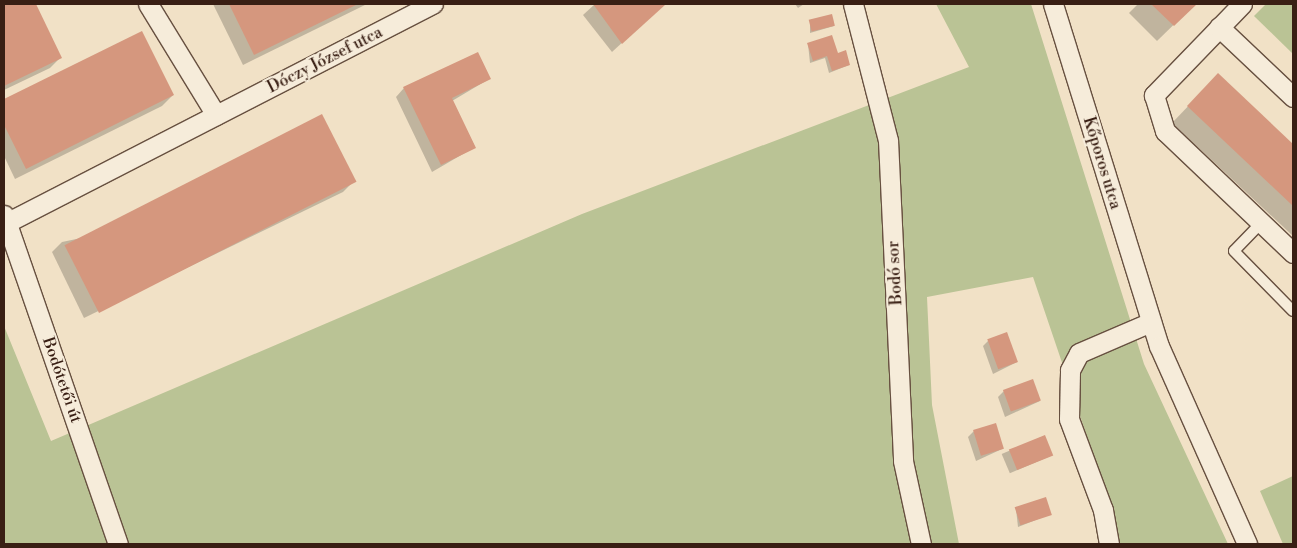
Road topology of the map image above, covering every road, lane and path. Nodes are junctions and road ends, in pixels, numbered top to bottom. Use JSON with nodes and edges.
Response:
{"nodes":[{"id":1,"x":148,"y":4,"type":"edge"},
{"id":2,"x":433,"y":4,"type":"edge"},
{"id":3,"x":853,"y":4,"type":"edge"},
{"id":4,"x":1053,"y":4,"type":"edge"},
{"id":5,"x":1242,"y":4,"type":"edge"},
{"id":6,"x":1219,"y":27,"type":"junction"},
{"id":7,"x":1293,"y":98,"type":"edge"},
{"id":8,"x":216,"y":116,"type":"junction"},
{"id":9,"x":5,"y":219,"type":"edge"},
{"id":10,"x":1262,"y":222,"type":"junction"},
{"id":11,"x":1293,"y":253,"type":"edge"},
{"id":12,"x":1293,"y":311,"type":"edge"},
{"id":13,"x":1151,"y":322,"type":"junction"},
{"id":14,"x":118,"y":544,"type":"edge"},
{"id":15,"x":921,"y":544,"type":"edge"},
{"id":16,"x":1109,"y":544,"type":"edge"},
{"id":17,"x":1247,"y":544,"type":"edge"}],
"edges":[{"from":1,"to":8,"type":"street"},
{"from":2,"to":8,"type":"street","name":"Dóczy József utca"},
{"from":3,"to":15,"type":"street","name":"Bodó sor"},
{"from":4,"to":13,"type":"street","name":"Kőporos utca"},
{"from":5,"to":6,"type":"street"},
{"from":6,"to":7,"type":"street"},
{"from":6,"to":10,"type":"street"},
{"from":8,"to":9,"type":"street","name":"Dóczy József utca"},
{"from":9,"to":14,"type":"street","name":"Bodótetői út"},
{"from":10,"to":11,"type":"street"},
{"from":10,"to":12,"type":"lane"},
{"from":13,"to":16,"type":"street"},
{"from":13,"to":17,"type":"street","name":"Kőporos utca"}]}
